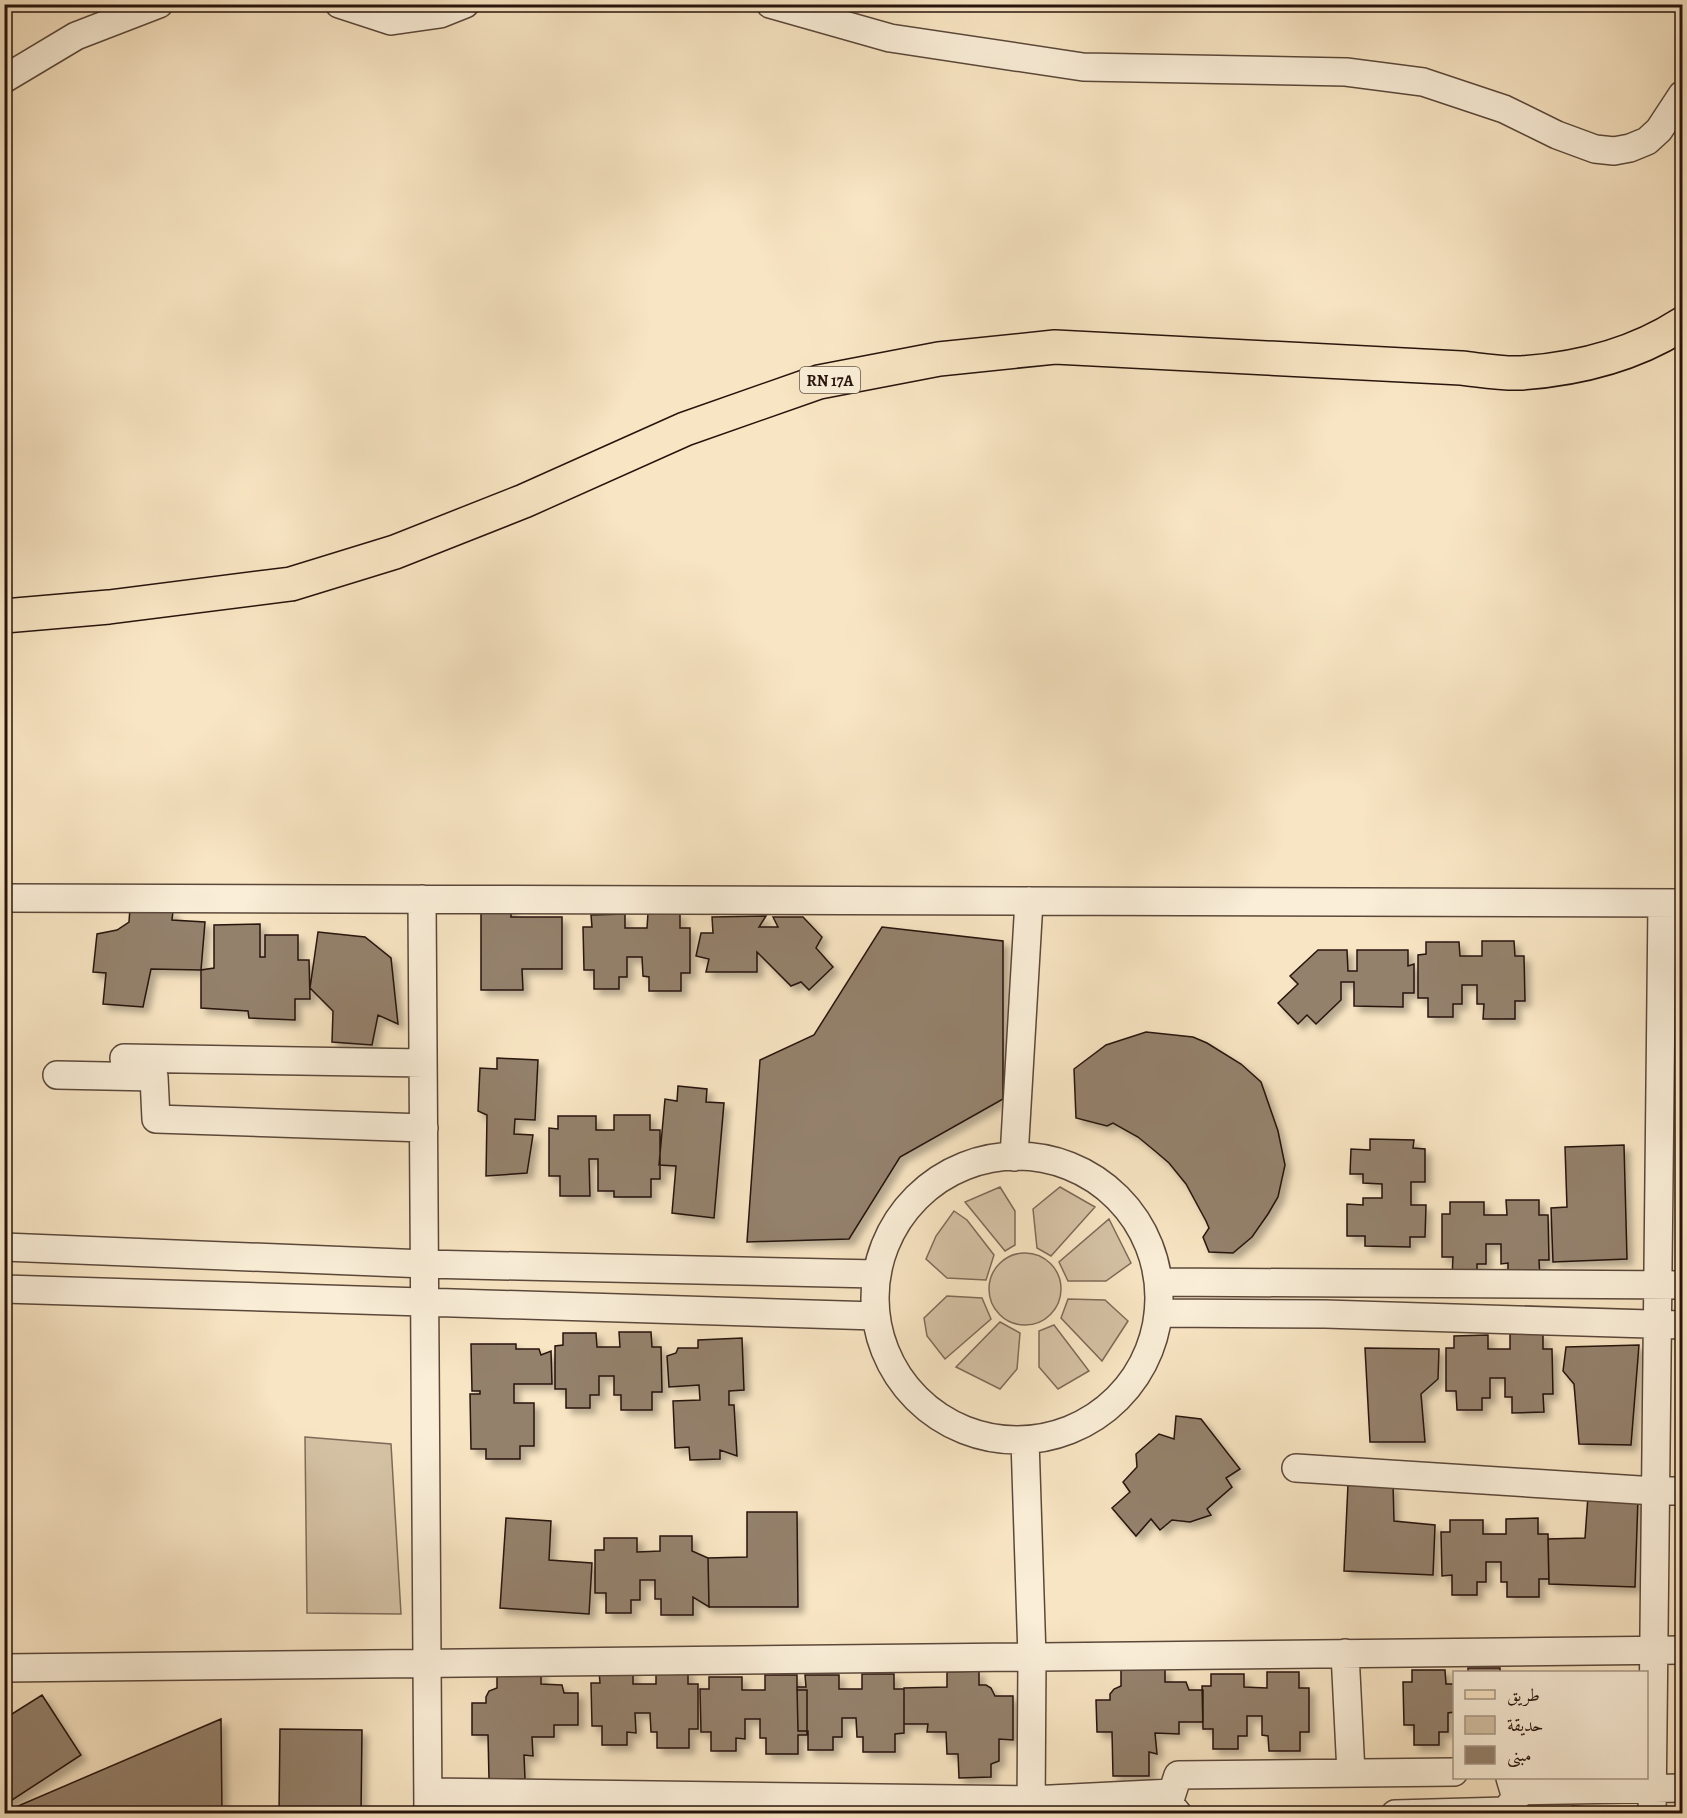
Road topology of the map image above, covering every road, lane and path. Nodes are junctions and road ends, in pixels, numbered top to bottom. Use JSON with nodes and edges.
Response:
{"nodes":[{"id":1,"x":159,"y":4,"type":"edge"},
{"id":2,"x":339,"y":4,"type":"edge"},
{"id":3,"x":465,"y":4,"type":"edge"},
{"id":4,"x":770,"y":4,"type":"edge"},
{"id":5,"x":4,"y":79,"type":"edge"},
{"id":6,"x":1683,"y":94,"type":"edge"},
{"id":7,"x":1683,"y":324,"type":"edge"},
{"id":8,"x":4,"y":616,"type":"edge"},
{"id":9,"x":4,"y":898,"type":"edge"},
{"id":10,"x":422,"y":899,"type":"junction"},
{"id":11,"x":1029,"y":901,"type":"junction"},
{"id":12,"x":1672,"y":903,"type":"edge"},
{"id":13,"x":116,"y":1058,"type":"dead end"},
{"id":14,"x":423,"y":1063,"type":"junction"},
{"id":15,"x":57,"y":1075,"type":"dead end"},
{"id":16,"x":424,"y":1128,"type":"junction"},
{"id":17,"x":1014,"y":1157,"type":"junction"},
{"id":18,"x":4,"y":1246,"type":"edge"},
{"id":19,"x":424,"y":1264,"type":"junction"},
{"id":20,"x":876,"y":1274,"type":"junction"},
{"id":21,"x":1162,"y":1282,"type":"junction"},
{"id":22,"x":1323,"y":1282,"type":"junction"},
{"id":23,"x":1670,"y":1285,"type":"edge"},
{"id":24,"x":4,"y":1289,"type":"edge"},
{"id":25,"x":425,"y":1303,"type":"junction"},
{"id":26,"x":1158,"y":1313,"type":"junction"},
{"id":27,"x":1325,"y":1314,"type":"junction"},
{"id":28,"x":876,"y":1316,"type":"junction"},
{"id":29,"x":1670,"y":1324,"type":"edge"},
{"id":30,"x":1025,"y":1440,"type":"junction"},
{"id":31,"x":1296,"y":1468,"type":"dead end"},
{"id":32,"x":1656,"y":1491,"type":"junction"},
{"id":33,"x":1683,"y":1491,"type":"edge"},
{"id":34,"x":1654,"y":1650,"type":"junction"},
{"id":35,"x":1683,"y":1650,"type":"edge"},
{"id":36,"x":1345,"y":1653,"type":"junction"},
{"id":37,"x":1032,"y":1657,"type":"junction"},
{"id":38,"x":428,"y":1663,"type":"junction"},
{"id":39,"x":4,"y":1668,"type":"edge"},
{"id":40,"x":1453,"y":1772,"type":"edge"},
{"id":41,"x":1351,"y":1773,"type":"junction"},
{"id":42,"x":1512,"y":1784,"type":"edge"},
{"id":43,"x":1683,"y":1788,"type":"edge"},
{"id":44,"x":1652,"y":1801,"type":"edge"},
{"id":45,"x":428,"y":1803,"type":"edge"},
{"id":46,"x":1175,"y":1803,"type":"edge"},
{"id":47,"x":748,"y":1805,"type":"edge"},
{"id":48,"x":1031,"y":1807,"type":"edge"},
{"id":49,"x":1395,"y":1814,"type":"edge"}],
"edges":[{"from":1,"to":5,"type":"street"},
{"from":2,"to":3,"type":"street"},
{"from":4,"to":6,"type":"street"},
{"from":7,"to":8,"type":"main road","number":"RN 17A"},
{"from":9,"to":10,"type":"street"},
{"from":10,"to":11,"type":"street"},
{"from":10,"to":14,"type":"street"},
{"from":11,"to":12,"type":"street"},
{"from":11,"to":17,"type":"street"},
{"from":12,"to":23,"type":"street"},
{"from":13,"to":14,"type":"street"},
{"from":14,"to":16,"type":"street"},
{"from":15,"to":16,"type":"street"},
{"from":16,"to":19,"type":"street"},
{"from":17,"to":20,"type":"street"},
{"from":17,"to":21,"type":"street"},
{"from":18,"to":19,"type":"street"},
{"from":19,"to":20,"type":"street"},
{"from":19,"to":25,"type":"street"},
{"from":20,"to":28,"type":"street"},
{"from":21,"to":22,"type":"street"},
{"from":21,"to":26,"type":"street"},
{"from":22,"to":23,"type":"street"},
{"from":22,"to":27,"type":"street"},
{"from":23,"to":29,"type":"street"},
{"from":24,"to":25,"type":"street"},
{"from":25,"to":28,"type":"street"},
{"from":25,"to":38,"type":"street"},
{"from":26,"to":27,"type":"street"},
{"from":26,"to":30,"type":"street"},
{"from":27,"to":29,"type":"street"},
{"from":28,"to":30,"type":"street"},
{"from":29,"to":32,"type":"street"},
{"from":30,"to":37,"type":"street"},
{"from":31,"to":32,"type":"street"},
{"from":32,"to":33,"type":"street"},
{"from":32,"to":34,"type":"street"},
{"from":34,"to":35,"type":"street"},
{"from":34,"to":36,"type":"street"},
{"from":34,"to":44,"type":"street"},
{"from":36,"to":37,"type":"street"},
{"from":36,"to":41,"type":"street"},
{"from":37,"to":38,"type":"street"},
{"from":37,"to":48,"type":"street"},
{"from":38,"to":39,"type":"street"},
{"from":38,"to":45,"type":"street"},
{"from":40,"to":41,"type":"street"},
{"from":41,"to":46,"type":"street"},
{"from":42,"to":44,"type":"street"},
{"from":42,"to":49,"type":"street"},
{"from":43,"to":44,"type":"street"},
{"from":45,"to":47,"type":"street"},
{"from":46,"to":48,"type":"street"},
{"from":47,"to":48,"type":"street"}]}
